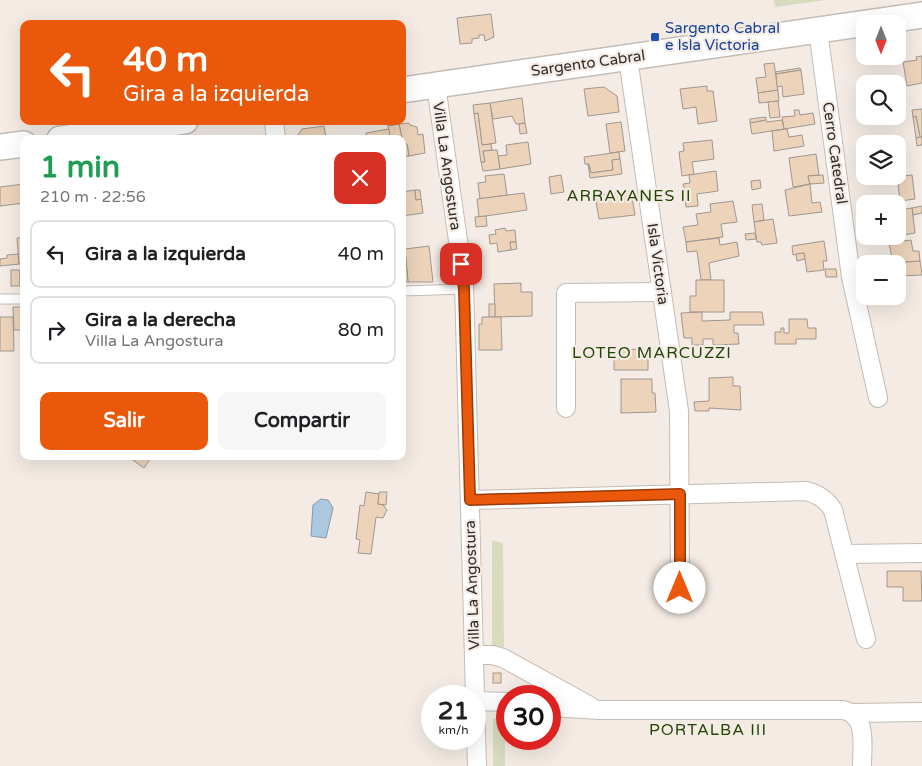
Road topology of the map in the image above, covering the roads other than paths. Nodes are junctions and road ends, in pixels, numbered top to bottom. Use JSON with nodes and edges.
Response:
{"nodes":[{"id":1,"x":922,"y":15,"type":"edge"},
{"id":2,"x":818,"y":30,"type":"junction"},
{"id":3,"x":628,"y":58,"type":"junction"},
{"id":4,"x":436,"y":85,"type":"junction"},
{"id":5,"x":406,"y":89,"type":"edge"},
{"id":6,"x":157,"y":125,"type":"edge"},
{"id":7,"x":88,"y":135,"type":"edge"},
{"id":8,"x":20,"y":144,"type":"edge"},
{"id":9,"x":0,"y":147,"type":"edge"},
{"id":10,"x":464,"y":289,"type":"junction"},
{"id":11,"x":406,"y":291,"type":"edge"},
{"id":12,"x":662,"y":292,"type":"junction"},
{"id":13,"x":0,"y":299,"type":"edge"},
{"id":14,"x":20,"y":299,"type":"edge"},
{"id":15,"x":878,"y":398,"type":"dead end"},
{"id":16,"x":566,"y":408,"type":"dead end"},
{"id":17,"x":680,"y":494,"type":"junction"},
{"id":18,"x":470,"y":500,"type":"junction"},
{"id":19,"x":922,"y":553,"type":"edge"},
{"id":20,"x":844,"y":554,"type":"junction"},
{"id":21,"x":680,"y":588,"type":"dead end"},
{"id":22,"x":866,"y":638,"type":"dead end"},
{"id":23,"x":474,"y":655,"type":"junction"},
{"id":24,"x":475,"y":685,"type":"edge"},
{"id":25,"x":561,"y":708,"type":"edge"},
{"id":26,"x":600,"y":710,"type":"junction"},
{"id":27,"x":922,"y":712,"type":"edge"},
{"id":28,"x":853,"y":713,"type":"junction"},
{"id":29,"x":476,"y":750,"type":"edge"},
{"id":30,"x":477,"y":766,"type":"edge"},
{"id":31,"x":862,"y":766,"type":"edge"}],
"edges":[{"from":1,"to":2,"type":"main road","name":"Sargento Cabral"},
{"from":2,"to":3,"type":"main road","name":"Sargento Cabral"},
{"from":2,"to":15,"type":"street","name":"Cerro Catedral"},
{"from":3,"to":4,"type":"main road","name":"Sargento Cabral"},
{"from":3,"to":12,"type":"street","name":"Isla Victoria"},
{"from":4,"to":5,"type":"main road","name":"Sargento Cabral"},
{"from":4,"to":10,"type":"street","name":"Villa La Angostura"},
{"from":6,"to":7,"type":"main road"},
{"from":8,"to":9,"type":"main road"},
{"from":10,"to":11,"type":"lane"},
{"from":10,"to":18,"type":"street","name":"Villa La Angostura"},
{"from":12,"to":16,"type":"street"},
{"from":12,"to":17,"type":"street","name":"Isla Victoria"},
{"from":13,"to":14,"type":"lane"},
{"from":17,"to":18,"type":"street"},
{"from":17,"to":20,"type":"street"},
{"from":17,"to":21,"type":"street","name":"Isla Victoria"},
{"from":18,"to":23,"type":"street","name":"Villa La Angostura"},
{"from":19,"to":20,"type":"street"},
{"from":20,"to":22,"type":"street"},
{"from":23,"to":24,"type":"street","name":"Villa La Angostura"},
{"from":23,"to":26,"type":"street"},
{"from":25,"to":26,"type":"street"},
{"from":26,"to":28,"type":"street"},
{"from":27,"to":28,"type":"street"},
{"from":28,"to":31,"type":"street"},
{"from":29,"to":30,"type":"street"}]}
